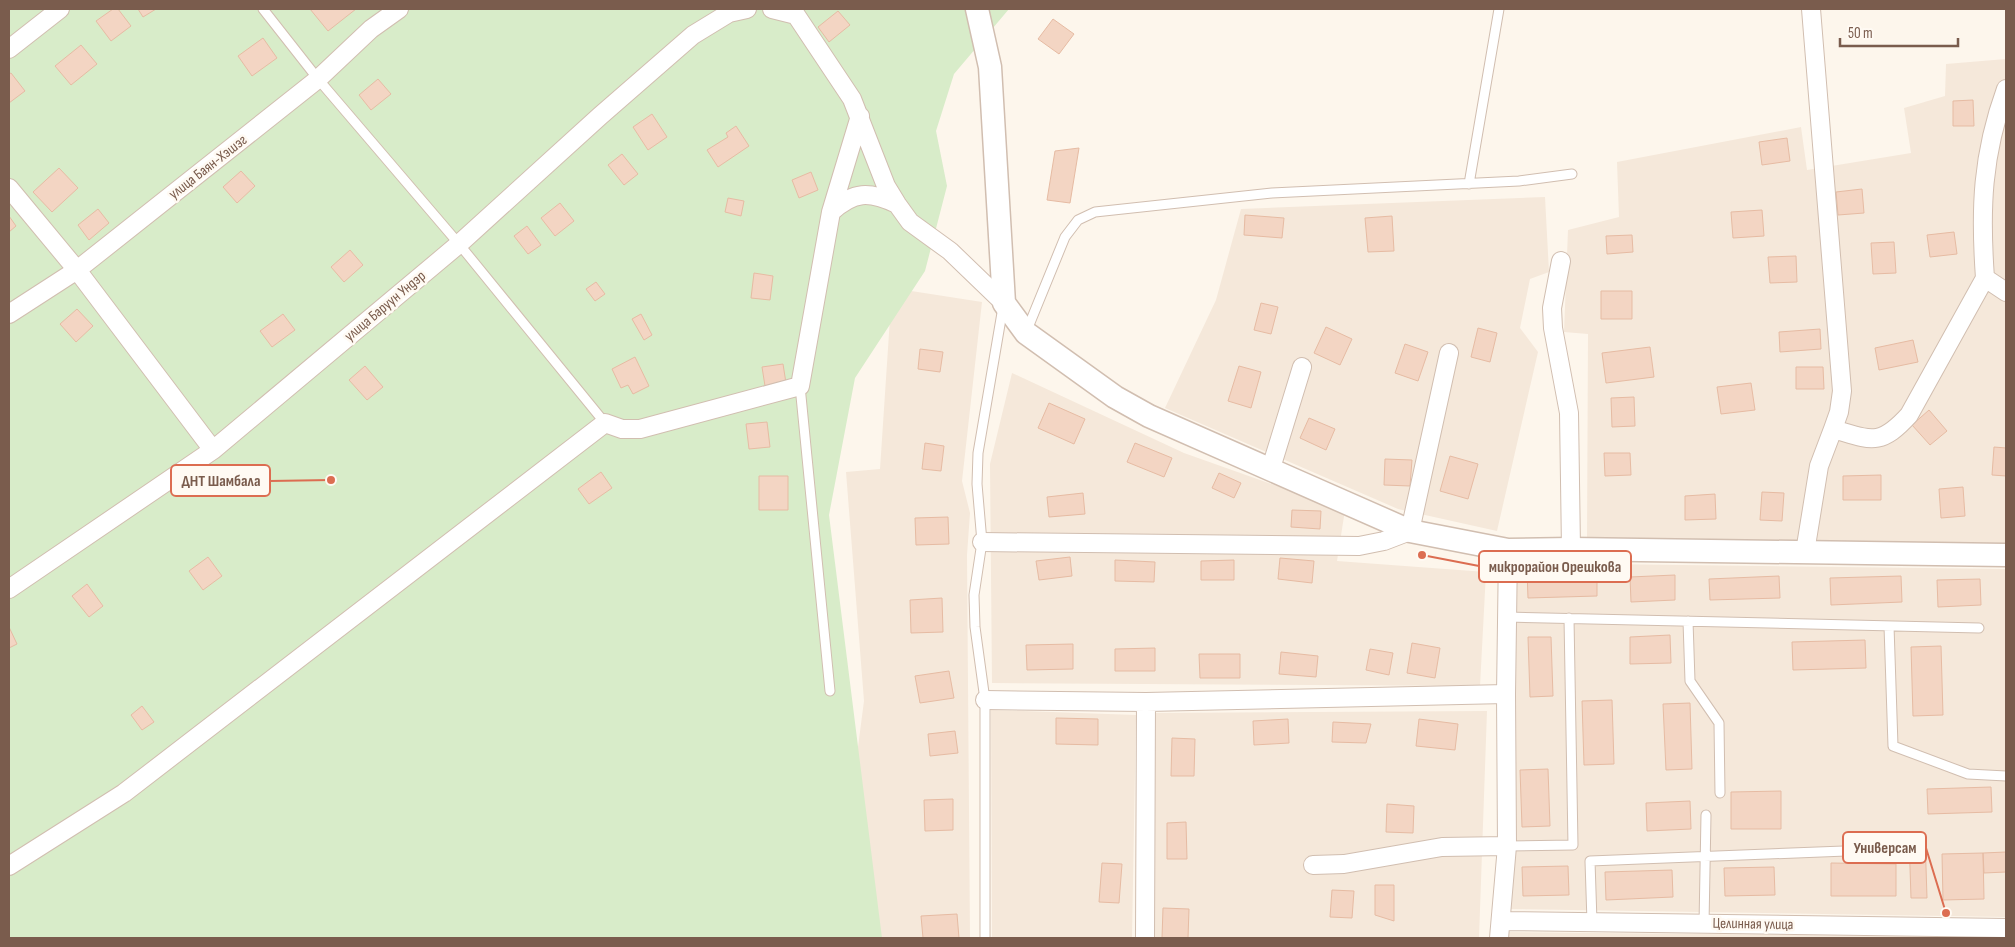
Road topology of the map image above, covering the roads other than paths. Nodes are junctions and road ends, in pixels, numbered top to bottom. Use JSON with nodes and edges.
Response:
{"nodes":[{"id":1,"x":60,"y":9,"type":"edge"},
{"id":2,"x":263,"y":9,"type":"edge"},
{"id":3,"x":399,"y":9,"type":"edge"},
{"id":4,"x":747,"y":9,"type":"edge"},
{"id":5,"x":772,"y":9,"type":"edge"},
{"id":6,"x":977,"y":9,"type":"edge"},
{"id":7,"x":1499,"y":9,"type":"edge"},
{"id":8,"x":1811,"y":9,"type":"edge"},
{"id":9,"x":794,"y":12,"type":"edge"},
{"id":10,"x":9,"y":49,"type":"edge"},
{"id":11,"x":318,"y":79,"type":"junction"},
{"id":12,"x":2006,"y":89,"type":"edge"},
{"id":13,"x":860,"y":116,"type":"junction"},
{"id":14,"x":1572,"y":174,"type":"dead end"},
{"id":15,"x":1469,"y":184,"type":"junction"},
{"id":16,"x":9,"y":188,"type":"edge"},
{"id":17,"x":897,"y":204,"type":"junction"},
{"id":18,"x":831,"y":212,"type":"junction"},
{"id":19,"x":459,"y":244,"type":"junction"},
{"id":20,"x":1561,"y":261,"type":"dead end"},
{"id":21,"x":77,"y":270,"type":"junction"},
{"id":22,"x":1985,"y":278,"type":"junction"},
{"id":23,"x":2006,"y":292,"type":"edge"},
{"id":24,"x":1004,"y":303,"type":"junction"},
{"id":25,"x":9,"y":314,"type":"edge"},
{"id":26,"x":1026,"y":332,"type":"junction"},
{"id":27,"x":1450,"y":353,"type":"dead end"},
{"id":28,"x":1302,"y":367,"type":"dead end"},
{"id":29,"x":800,"y":386,"type":"junction"},
{"id":30,"x":605,"y":423,"type":"junction"},
{"id":31,"x":1833,"y":429,"type":"junction"},
{"id":32,"x":213,"y":450,"type":"junction"},
{"id":33,"x":1271,"y":468,"type":"junction"},
{"id":34,"x":1410,"y":530,"type":"junction"},
{"id":35,"x":982,"y":542,"type":"junction"},
{"id":36,"x":1571,"y":549,"type":"junction"},
{"id":37,"x":1508,"y":550,"type":"junction"},
{"id":38,"x":1805,"y":552,"type":"junction"},
{"id":39,"x":2006,"y":555,"type":"edge"},
{"id":40,"x":9,"y":589,"type":"edge"},
{"id":41,"x":1507,"y":617,"type":"junction"},
{"id":42,"x":1569,"y":618,"type":"junction"},
{"id":43,"x":1688,"y":621,"type":"junction"},
{"id":44,"x":1889,"y":626,"type":"junction"},
{"id":45,"x":1979,"y":628,"type":"dead end"},
{"id":46,"x":830,"y":691,"type":"dead end"},
{"id":47,"x":1506,"y":694,"type":"junction"},
{"id":48,"x":985,"y":700,"type":"junction"},
{"id":49,"x":1146,"y":702,"type":"junction"},
{"id":50,"x":2006,"y":776,"type":"edge"},
{"id":51,"x":1720,"y":793,"type":"dead end"},
{"id":52,"x":1706,"y":815,"type":"dead end"},
{"id":53,"x":1507,"y":846,"type":"junction"},
{"id":54,"x":1896,"y":849,"type":"dead end"},
{"id":55,"x":1705,"y":856,"type":"junction"},
{"id":56,"x":1313,"y":865,"type":"dead end"},
{"id":57,"x":9,"y":866,"type":"edge"},
{"id":58,"x":1501,"y":921,"type":"junction"},
{"id":59,"x":1592,"y":922,"type":"junction"},
{"id":60,"x":1704,"y":924,"type":"junction"},
{"id":61,"x":2006,"y":928,"type":"edge"},
{"id":62,"x":985,"y":938,"type":"edge"},
{"id":63,"x":1145,"y":938,"type":"edge"},
{"id":64,"x":1499,"y":938,"type":"edge"}],
"edges":[{"from":1,"to":10,"type":"street"},
{"from":2,"to":11,"type":"lane"},
{"from":3,"to":11,"type":"street","name":"улица Баян-Хэшэг"},
{"from":4,"to":19,"type":"street","name":"улица Баруун Ундэр"},
{"from":5,"to":9,"type":"street"},
{"from":6,"to":24,"type":"street"},
{"from":7,"to":15,"type":"lane"},
{"from":8,"to":31,"type":"street"},
{"from":9,"to":13,"type":"street"},
{"from":11,"to":19,"type":"lane"},
{"from":11,"to":21,"type":"street","name":"улица Баян-Хэшэг"},
{"from":12,"to":22,"type":"street"},
{"from":13,"to":17,"type":"street"},
{"from":13,"to":18,"type":"street"},
{"from":14,"to":15,"type":"lane"},
{"from":15,"to":26,"type":"lane"},
{"from":16,"to":21,"type":"street"},
{"from":17,"to":18,"type":"street"},
{"from":17,"to":24,"type":"street"},
{"from":18,"to":29,"type":"street"},
{"from":19,"to":30,"type":"lane"},
{"from":19,"to":32,"type":"street","name":"улица Баруун Ундэр"},
{"from":20,"to":36,"type":"street"},
{"from":21,"to":25,"type":"street","name":"улица Баян-Хэшэг"},
{"from":21,"to":32,"type":"street"},
{"from":22,"to":23,"type":"street"},
{"from":22,"to":31,"type":"street"},
{"from":24,"to":26,"type":"street"},
{"from":24,"to":35,"type":"lane"},
{"from":26,"to":33,"type":"street"},
{"from":27,"to":34,"type":"street"},
{"from":28,"to":33,"type":"street"},
{"from":29,"to":30,"type":"street"},
{"from":29,"to":46,"type":"lane"},
{"from":30,"to":57,"type":"street"},
{"from":31,"to":38,"type":"street"},
{"from":32,"to":40,"type":"street","name":"улица Баруун Ундэр"},
{"from":33,"to":34,"type":"street"},
{"from":34,"to":35,"type":"street"},
{"from":34,"to":37,"type":"street"},
{"from":35,"to":48,"type":"lane"},
{"from":36,"to":37,"type":"street"},
{"from":36,"to":38,"type":"street"},
{"from":37,"to":41,"type":"street"},
{"from":38,"to":39,"type":"street"},
{"from":41,"to":42,"type":"lane"},
{"from":41,"to":47,"type":"street"},
{"from":42,"to":43,"type":"lane"},
{"from":42,"to":53,"type":"lane"},
{"from":43,"to":44,"type":"lane"},
{"from":43,"to":51,"type":"lane"},
{"from":44,"to":45,"type":"lane"},
{"from":44,"to":50,"type":"lane"},
{"from":47,"to":49,"type":"street"},
{"from":47,"to":53,"type":"street"},
{"from":48,"to":49,"type":"street"},
{"from":48,"to":62,"type":"lane"},
{"from":49,"to":63,"type":"street"},
{"from":52,"to":55,"type":"lane"},
{"from":53,"to":56,"type":"street"},
{"from":53,"to":58,"type":"street"},
{"from":54,"to":55,"type":"lane"},
{"from":55,"to":59,"type":"lane"},
{"from":55,"to":60,"type":"lane"},
{"from":58,"to":59,"type":"street","name":"Целинная улица"},
{"from":58,"to":64,"type":"street"},
{"from":59,"to":60,"type":"street","name":"Целинная улица"},
{"from":60,"to":61,"type":"street","name":"Целинная улица"}]}
